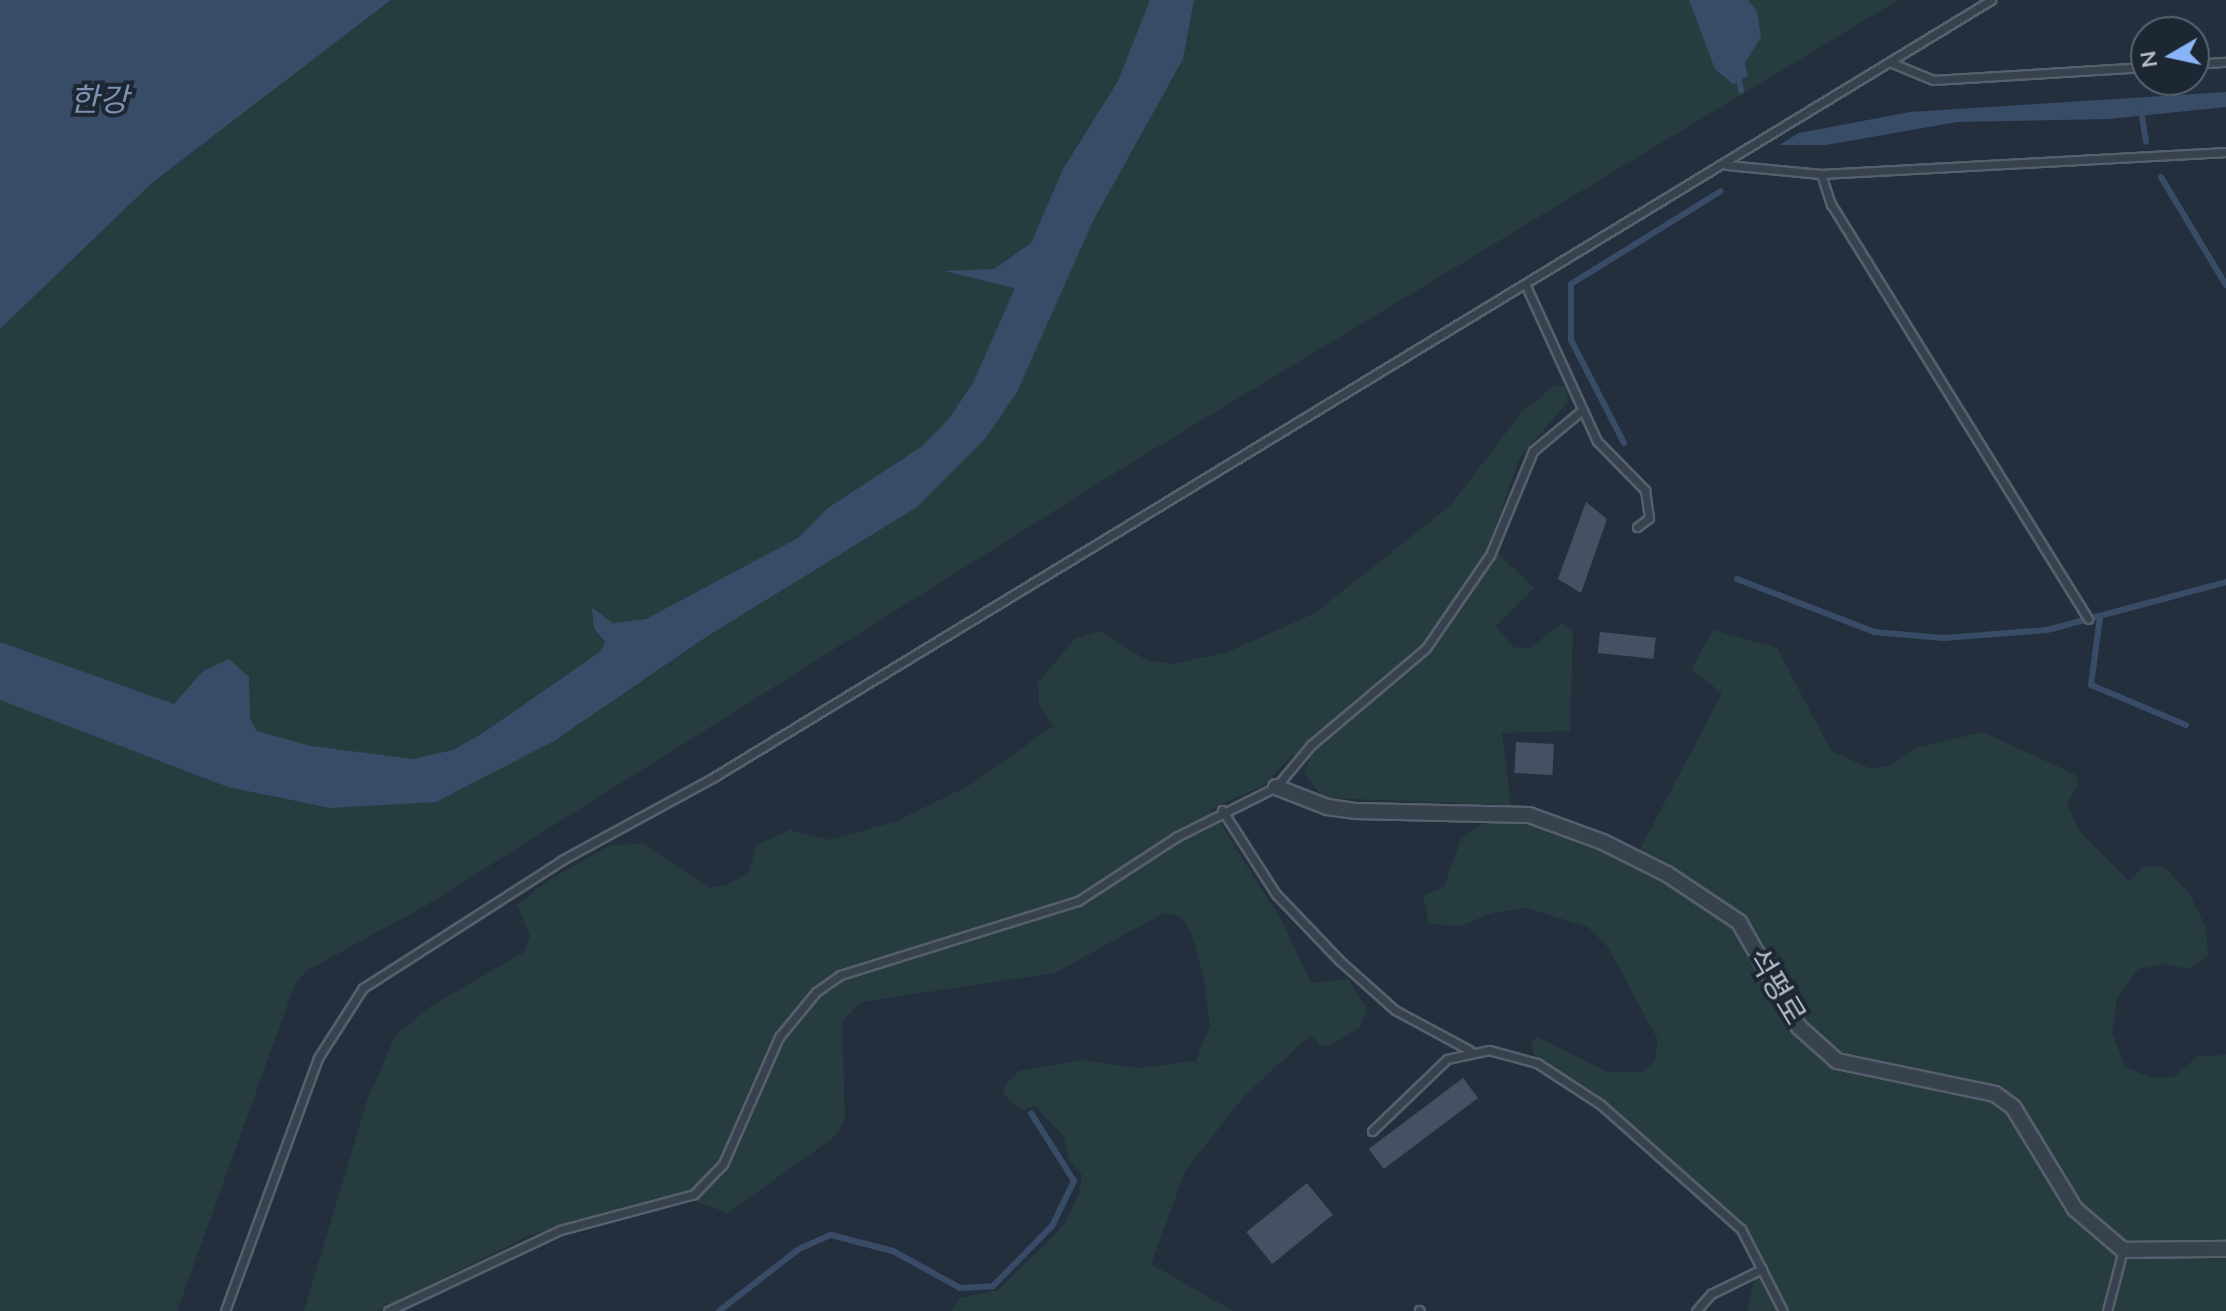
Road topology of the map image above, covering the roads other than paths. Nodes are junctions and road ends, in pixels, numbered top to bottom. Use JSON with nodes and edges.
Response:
{"nodes":[{"id":1,"x":1991,"y":0,"type":"edge"},
{"id":2,"x":1892,"y":63,"type":"junction"},
{"id":3,"x":2130,"y":68,"type":"edge"},
{"id":4,"x":2226,"y":152,"type":"edge"},
{"id":5,"x":1727,"y":165,"type":"junction"},
{"id":6,"x":1821,"y":174,"type":"junction"},
{"id":7,"x":1526,"y":286,"type":"junction"},
{"id":8,"x":1582,"y":410,"type":"junction"},
{"id":9,"x":1637,"y":527,"type":"dead end"},
{"id":10,"x":2088,"y":619,"type":"dead end"},
{"id":11,"x":1276,"y":787,"type":"junction"},
{"id":12,"x":1222,"y":810,"type":"junction"},
{"id":13,"x":1469,"y":1050,"type":"junction"},
{"id":14,"x":1372,"y":1131,"type":"dead end"},
{"id":15,"x":2226,"y":1249,"type":"edge"},
{"id":16,"x":2123,"y":1250,"type":"junction"},
{"id":17,"x":1762,"y":1269,"type":"junction"},
{"id":18,"x":225,"y":1311,"type":"edge"},
{"id":19,"x":388,"y":1311,"type":"edge"},
{"id":20,"x":1696,"y":1311,"type":"edge"},
{"id":21,"x":1783,"y":1311,"type":"edge"},
{"id":22,"x":2107,"y":1311,"type":"edge"}],
"edges":[{"from":1,"to":2,"type":"lane"},
{"from":2,"to":3,"type":"lane"},
{"from":2,"to":5,"type":"lane"},
{"from":4,"to":6,"type":"lane"},
{"from":5,"to":6,"type":"lane"},
{"from":5,"to":7,"type":"lane"},
{"from":6,"to":10,"type":"lane"},
{"from":7,"to":8,"type":"lane"},
{"from":7,"to":18,"type":"lane"},
{"from":8,"to":9,"type":"lane"},
{"from":8,"to":11,"type":"lane"},
{"from":11,"to":12,"type":"lane"},
{"from":11,"to":16,"type":"street","name":"석평로"},
{"from":12,"to":13,"type":"lane"},
{"from":12,"to":19,"type":"lane"},
{"from":13,"to":14,"type":"lane"},
{"from":13,"to":17,"type":"lane"},
{"from":15,"to":16,"type":"street"},
{"from":16,"to":22,"type":"lane"},
{"from":17,"to":20,"type":"lane"},
{"from":17,"to":21,"type":"lane"}]}
